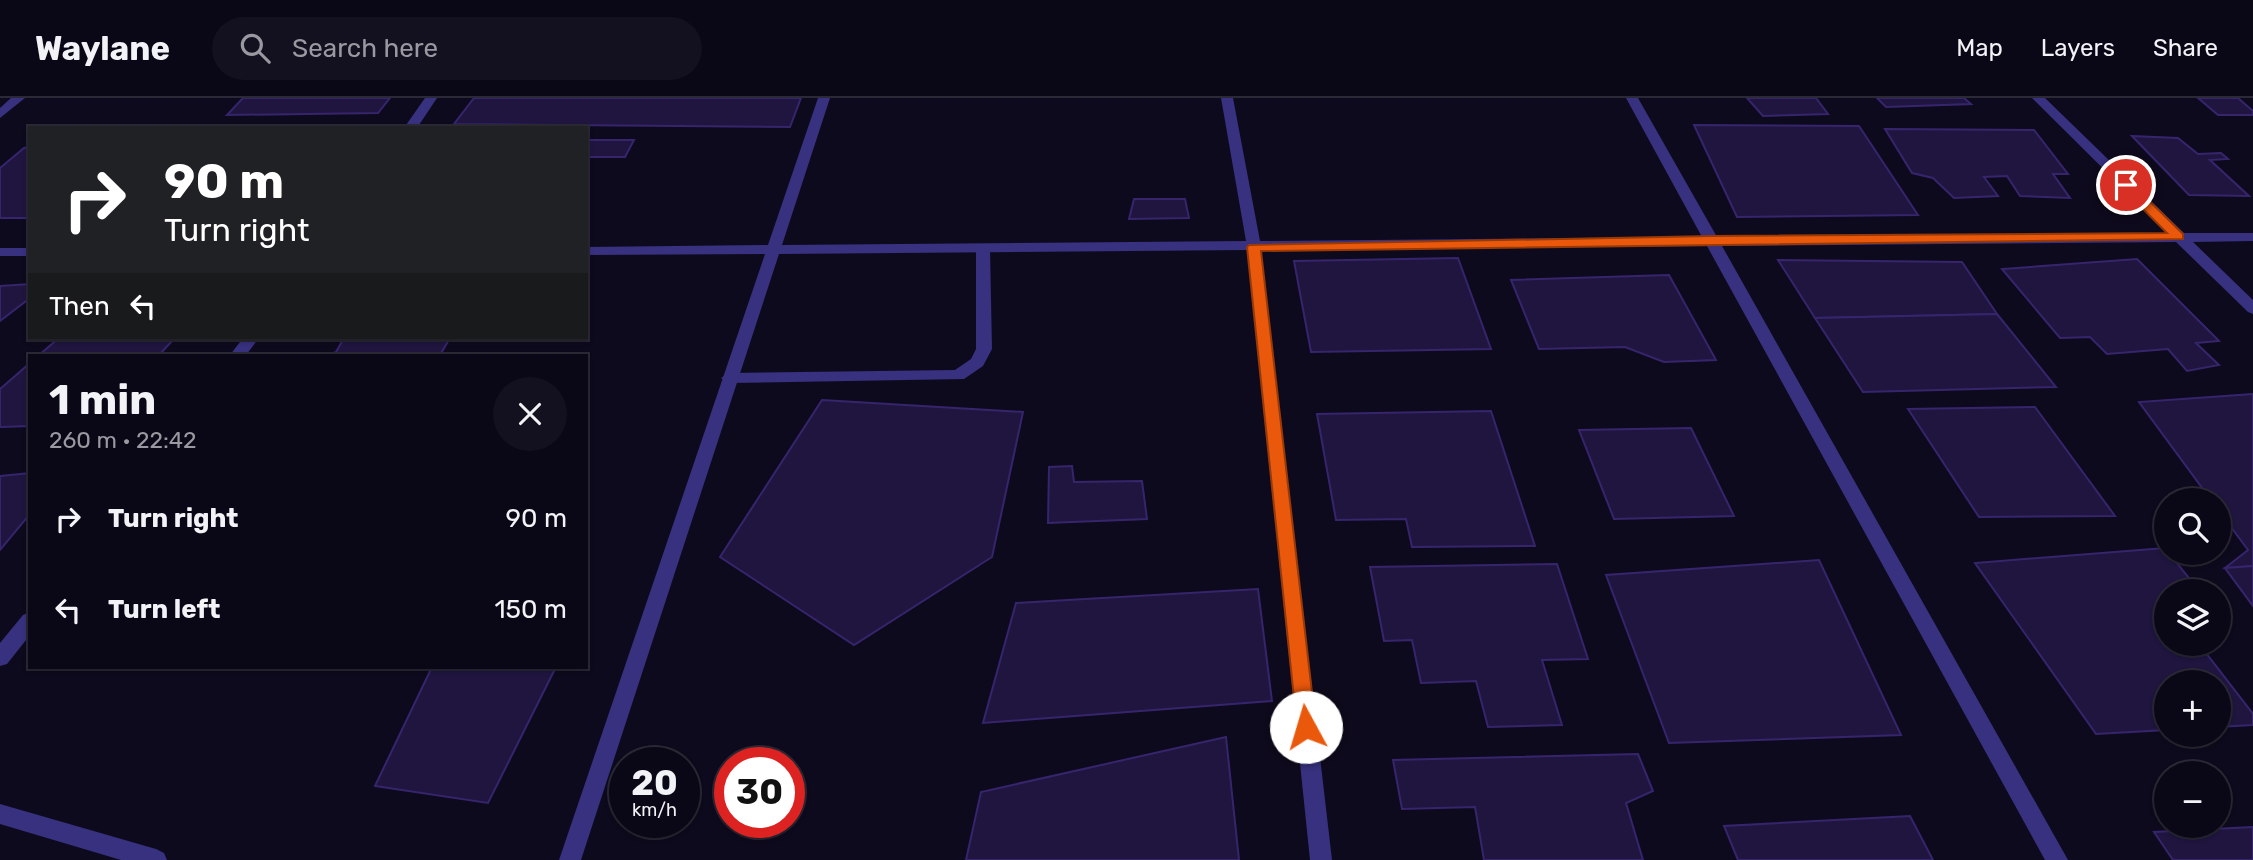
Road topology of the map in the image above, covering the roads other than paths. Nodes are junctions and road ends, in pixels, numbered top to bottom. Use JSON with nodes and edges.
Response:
{"nodes":[{"id":1,"x":19,"y":98,"type":"edge"},
{"id":2,"x":431,"y":98,"type":"edge"},
{"id":3,"x":824,"y":98,"type":"edge"},
{"id":4,"x":1227,"y":98,"type":"edge"},
{"id":5,"x":1632,"y":98,"type":"edge"},
{"id":6,"x":2038,"y":98,"type":"edge"},
{"id":7,"x":0,"y":114,"type":"edge"},
{"id":8,"x":411,"y":126,"type":"edge"},
{"id":9,"x":2178,"y":237,"type":"junction"},
{"id":10,"x":2253,"y":237,"type":"edge"},
{"id":11,"x":1712,"y":240,"type":"junction"},
{"id":12,"x":1254,"y":247,"type":"junction"},
{"id":13,"x":983,"y":249,"type":"junction"},
{"id":14,"x":771,"y":250,"type":"junction"},
{"id":15,"x":588,"y":251,"type":"edge"},
{"id":16,"x":0,"y":252,"type":"edge"},
{"id":17,"x":28,"y":252,"type":"edge"},
{"id":18,"x":2253,"y":309,"type":"edge"},
{"id":19,"x":249,"y":340,"type":"edge"},
{"id":20,"x":239,"y":354,"type":"edge"},
{"id":21,"x":729,"y":378,"type":"junction"},
{"id":22,"x":28,"y":623,"type":"edge"},
{"id":23,"x":0,"y":658,"type":"edge"},
{"id":24,"x":0,"y":814,"type":"edge"},
{"id":25,"x":156,"y":860,"type":"edge"},
{"id":26,"x":570,"y":860,"type":"edge"},
{"id":27,"x":1321,"y":860,"type":"edge"},
{"id":28,"x":2057,"y":860,"type":"edge"}],
"edges":[{"from":1,"to":7,"type":"street"},
{"from":2,"to":8,"type":"street"},
{"from":3,"to":14,"type":"street"},
{"from":4,"to":12,"type":"street"},
{"from":5,"to":11,"type":"street"},
{"from":6,"to":9,"type":"street"},
{"from":9,"to":10,"type":"street"},
{"from":9,"to":11,"type":"street"},
{"from":9,"to":18,"type":"street"},
{"from":11,"to":12,"type":"street"},
{"from":11,"to":28,"type":"street"},
{"from":12,"to":13,"type":"street"},
{"from":12,"to":27,"type":"street"},
{"from":13,"to":14,"type":"street"},
{"from":13,"to":21,"type":"street"},
{"from":14,"to":15,"type":"street"},
{"from":14,"to":21,"type":"street"},
{"from":16,"to":17,"type":"street"},
{"from":19,"to":20,"type":"street"},
{"from":21,"to":26,"type":"street"},
{"from":22,"to":23,"type":"street"},
{"from":24,"to":25,"type":"street"}]}
